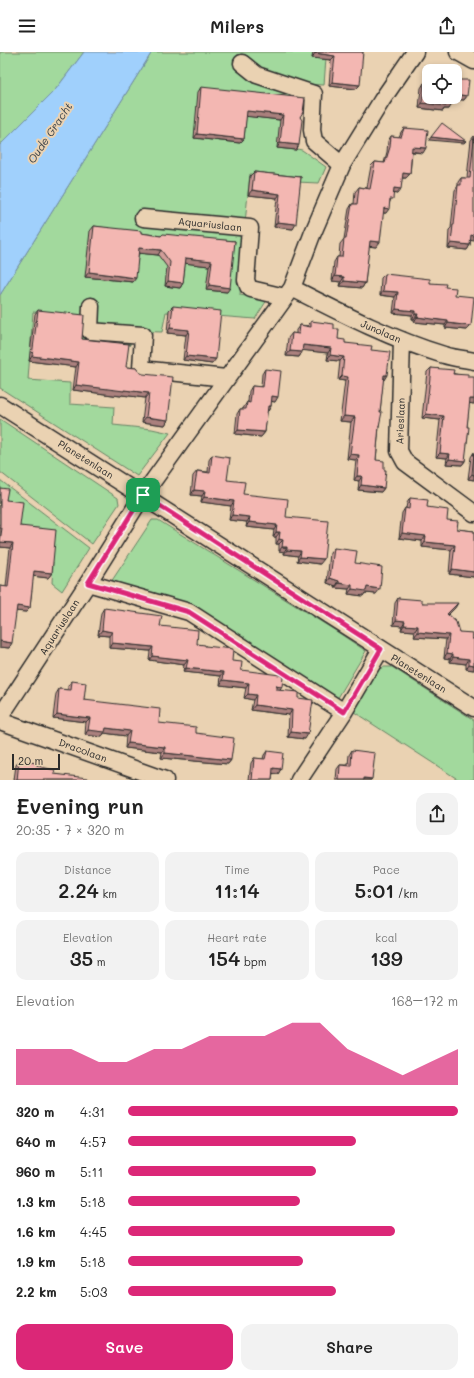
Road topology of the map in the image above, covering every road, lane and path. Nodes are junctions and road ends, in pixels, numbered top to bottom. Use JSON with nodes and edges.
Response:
{"nodes":[{"id":1,"x":415,"y":52,"type":"edge"},
{"id":2,"x":458,"y":52,"type":"edge"},
{"id":3,"x":474,"y":61,"type":"edge"},
{"id":4,"x":242,"y":63,"type":"dead end"},
{"id":5,"x":342,"y":165,"type":"junction"},
{"id":6,"x":143,"y":218,"type":"dead end"},
{"id":7,"x":289,"y":292,"type":"junction"},
{"id":8,"x":92,"y":306,"type":"dead end"},
{"id":9,"x":402,"y":340,"type":"junction"},
{"id":10,"x":474,"y":361,"type":"edge"},
{"id":11,"x":226,"y":378,"type":"junction"},
{"id":12,"x":0,"y":405,"type":"edge"},
{"id":13,"x":143,"y":495,"type":"junction"},
{"id":14,"x":474,"y":513,"type":"edge"},
{"id":15,"x":88,"y":583,"type":"junction"},
{"id":16,"x":381,"y":649,"type":"junction"},
{"id":17,"x":474,"y":708,"type":"edge"},
{"id":18,"x":344,"y":712,"type":"junction"},
{"id":19,"x":0,"y":717,"type":"edge"},
{"id":20,"x":0,"y":721,"type":"edge"},
{"id":21,"x":165,"y":780,"type":"edge"},
{"id":22,"x":299,"y":780,"type":"edge"}],
"edges":[{"from":1,"to":5,"type":"street","name":"Aquariuslaan"},
{"from":2,"to":3,"type":"street"},
{"from":4,"to":5,"type":"street"},
{"from":5,"to":7,"type":"street","name":"Aquariuslaan"},
{"from":6,"to":7,"type":"street","name":"Aquariuslaan"},
{"from":7,"to":9,"type":"street","name":"Junolaan"},
{"from":7,"to":11,"type":"street","name":"Aquariuslaan"},
{"from":8,"to":11,"type":"street"},
{"from":9,"to":10,"type":"street","name":"Junolaan"},
{"from":9,"to":14,"type":"street","name":"Arieslaan"},
{"from":11,"to":13,"type":"street","name":"Aquariuslaan"},
{"from":12,"to":13,"type":"street","name":"Planetenlaan"},
{"from":13,"to":15,"type":"street","name":"Aquariuslaan"},
{"from":13,"to":16,"type":"street","name":"Planetenlaan"},
{"from":15,"to":18,"type":"street"},
{"from":15,"to":19,"type":"street","name":"Aquariuslaan"},
{"from":16,"to":17,"type":"street","name":"Planetenlaan"},
{"from":16,"to":18,"type":"street"},
{"from":18,"to":22,"type":"street"},
{"from":20,"to":21,"type":"street","name":"Dracolaan"}]}
